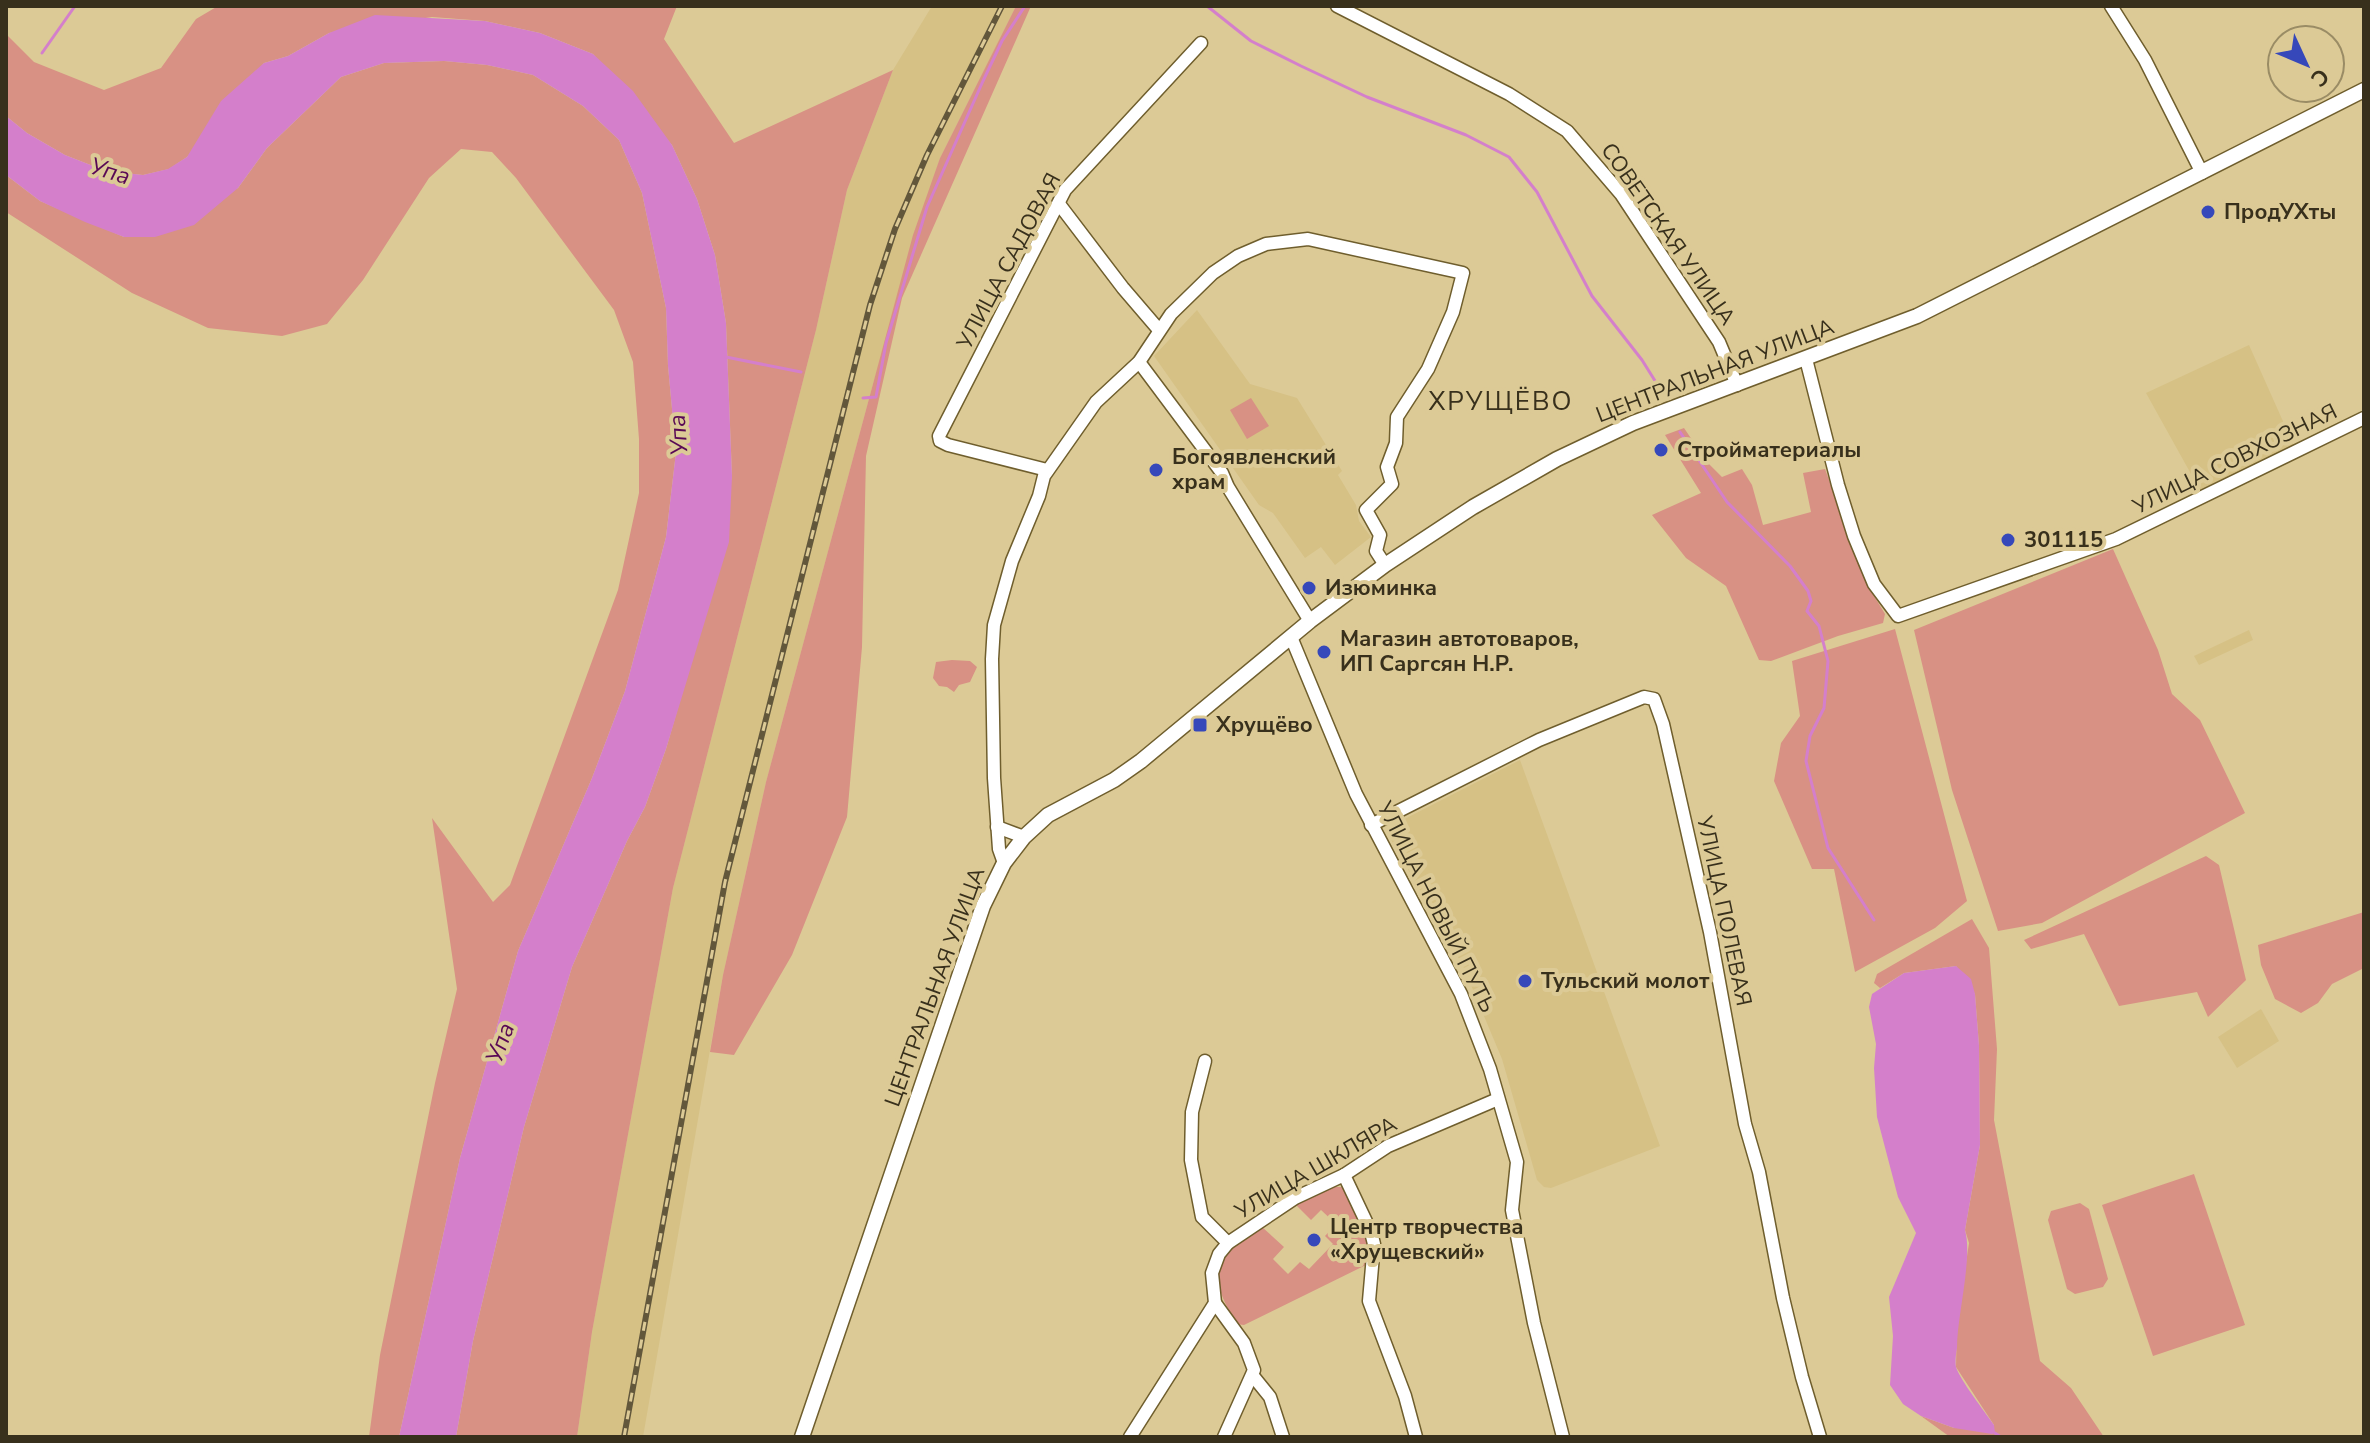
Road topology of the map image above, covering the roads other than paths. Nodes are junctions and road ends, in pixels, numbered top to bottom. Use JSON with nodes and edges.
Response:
{"nodes":[{"id":1,"x":1337,"y":6,"type":"edge"},
{"id":2,"x":2111,"y":6,"type":"edge"},
{"id":3,"x":1201,"y":43,"type":"dead end"},
{"id":4,"x":2364,"y":90,"type":"edge"},
{"id":5,"x":2202,"y":173,"type":"junction"},
{"id":6,"x":1059,"y":204,"type":"junction"},
{"id":7,"x":1159,"y":330,"type":"junction"},
{"id":8,"x":1806,"y":359,"type":"junction"},
{"id":9,"x":1139,"y":362,"type":"junction"},
{"id":10,"x":1737,"y":385,"type":"junction"},
{"id":11,"x":2364,"y":418,"type":"edge"},
{"id":12,"x":1047,"y":470,"type":"junction"},
{"id":13,"x":1385,"y":565,"type":"junction"},
{"id":14,"x":1310,"y":621,"type":"junction"},
{"id":15,"x":1291,"y":637,"type":"junction"},
{"id":16,"x":1371,"y":825,"type":"junction"},
{"id":17,"x":997,"y":827,"type":"junction"},
{"id":18,"x":1024,"y":837,"type":"junction"},
{"id":19,"x":1004,"y":863,"type":"junction"},
{"id":20,"x":1205,"y":1061,"type":"dead end"},
{"id":21,"x":1498,"y":1099,"type":"junction"},
{"id":22,"x":1344,"y":1175,"type":"junction"},
{"id":23,"x":1228,"y":1243,"type":"junction"},
{"id":24,"x":1215,"y":1303,"type":"junction"},
{"id":25,"x":1253,"y":1376,"type":"junction"},
{"id":26,"x":802,"y":1437,"type":"edge"},
{"id":27,"x":1130,"y":1437,"type":"edge"},
{"id":28,"x":1224,"y":1437,"type":"edge"},
{"id":29,"x":1283,"y":1437,"type":"edge"},
{"id":30,"x":1416,"y":1437,"type":"edge"},
{"id":31,"x":1563,"y":1437,"type":"edge"},
{"id":32,"x":1820,"y":1437,"type":"edge"}],
"edges":[{"from":1,"to":10,"type":"street","name":"СОВЕТСКАЯ УЛИЦА"},
{"from":2,"to":5,"type":"street"},
{"from":3,"to":6,"type":"street","name":"УЛИЦА САДОВАЯ"},
{"from":4,"to":5,"type":"main road","name":"ЦЕНТРАЛЬНАЯ УЛИЦА"},
{"from":5,"to":8,"type":"main road","name":"ЦЕНТРАЛЬНАЯ УЛИЦА"},
{"from":6,"to":7,"type":"street"},
{"from":6,"to":12,"type":"street","name":"УЛИЦА САДОВАЯ"},
{"from":7,"to":9,"type":"street"},
{"from":7,"to":13,"type":"street"},
{"from":8,"to":10,"type":"main road","name":"ЦЕНТРАЛЬНАЯ УЛИЦА"},
{"from":8,"to":11,"type":"street","name":"УЛИЦА СОВХОЗНАЯ"},
{"from":9,"to":12,"type":"street"},
{"from":9,"to":14,"type":"street"},
{"from":10,"to":13,"type":"main road","name":"ЦЕНТРАЛЬНАЯ УЛИЦА"},
{"from":12,"to":17,"type":"street"},
{"from":13,"to":14,"type":"main road","name":"ЦЕНТРАЛЬНАЯ УЛИЦА"},
{"from":14,"to":15,"type":"main road","name":"ЦЕНТРАЛЬНАЯ УЛИЦА"},
{"from":15,"to":16,"type":"street","name":"УЛИЦА НОВЫЙ ПУТЬ"},
{"from":15,"to":18,"type":"main road","name":"ЦЕНТРАЛЬНАЯ УЛИЦА"},
{"from":16,"to":21,"type":"street","name":"УЛИЦА НОВЫЙ ПУТЬ"},
{"from":16,"to":32,"type":"street","name":"УЛИЦА ПОЛЕВАЯ"},
{"from":17,"to":18,"type":"street"},
{"from":17,"to":19,"type":"street"},
{"from":18,"to":19,"type":"main road","name":"ЦЕНТРАЛЬНАЯ УЛИЦА"},
{"from":19,"to":26,"type":"main road","name":"ЦЕНТРАЛЬНАЯ УЛИЦА"},
{"from":20,"to":23,"type":"street"},
{"from":21,"to":22,"type":"street","name":"УЛИЦА ШКЛЯРА"},
{"from":21,"to":31,"type":"street","name":"УЛИЦА НОВЫЙ ПУТЬ"},
{"from":22,"to":23,"type":"street","name":"УЛИЦА ШКЛЯРА"},
{"from":22,"to":30,"type":"street"},
{"from":23,"to":24,"type":"street","name":"УЛИЦА ШКЛЯРА"},
{"from":24,"to":25,"type":"street"},
{"from":24,"to":27,"type":"street"},
{"from":25,"to":28,"type":"street"},
{"from":25,"to":29,"type":"street"}]}
